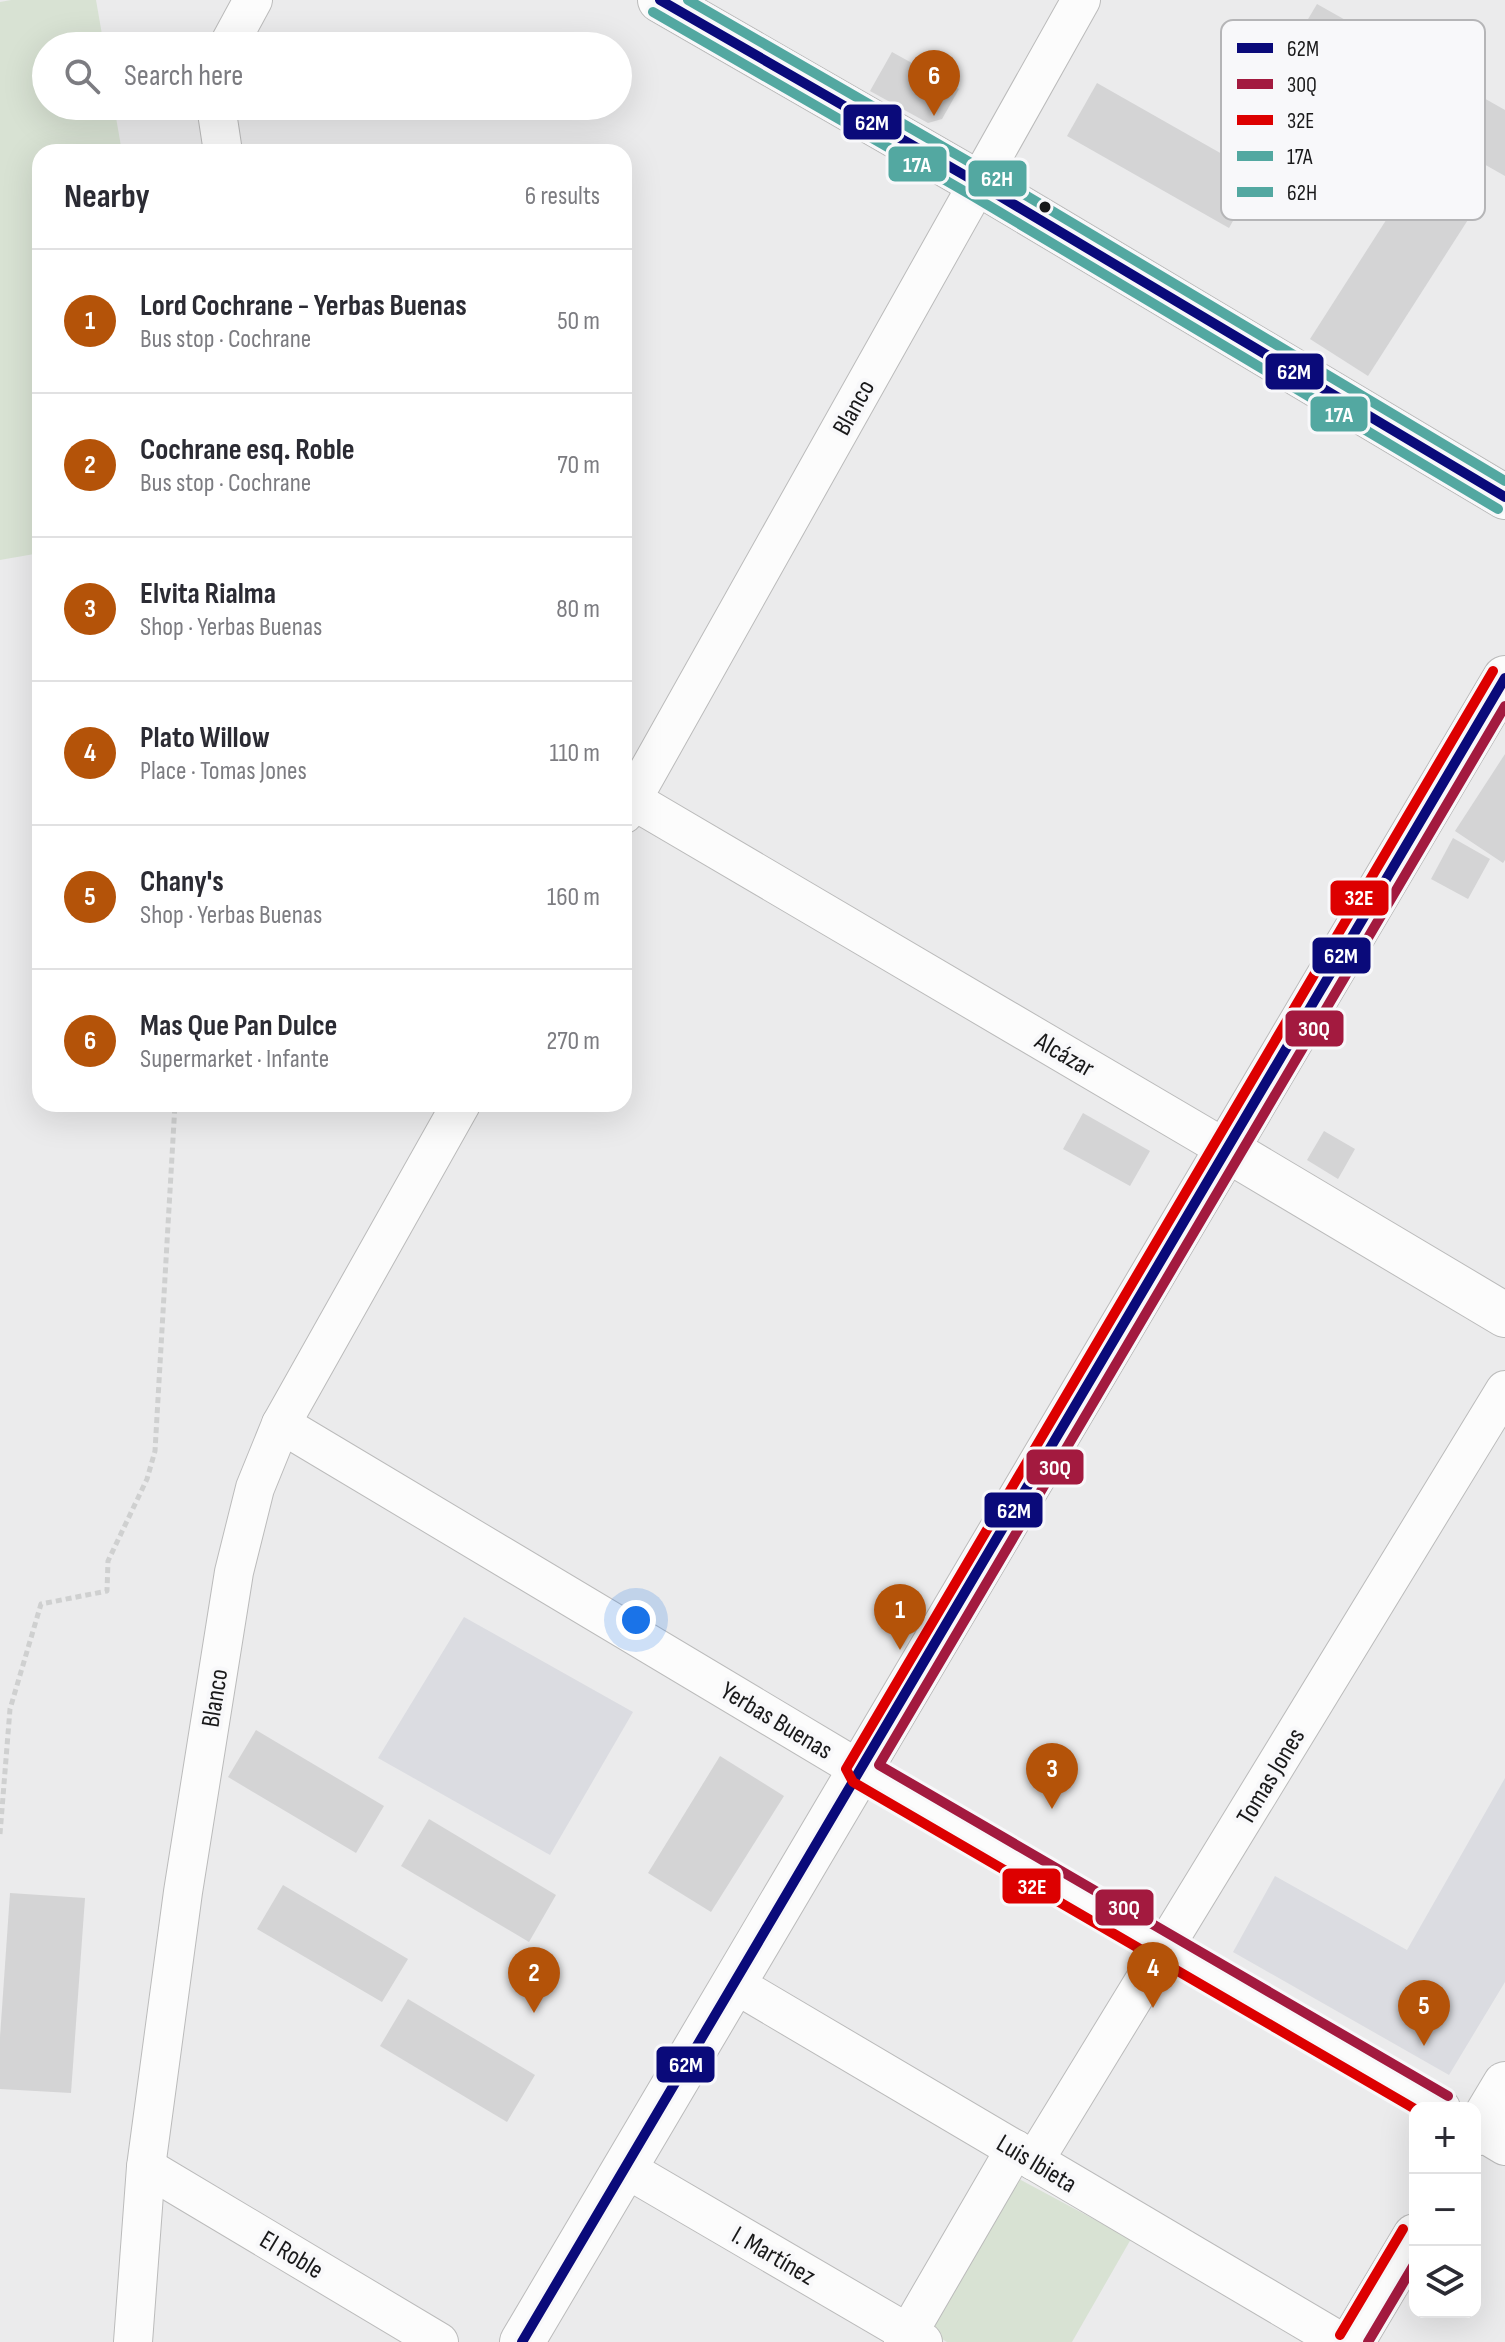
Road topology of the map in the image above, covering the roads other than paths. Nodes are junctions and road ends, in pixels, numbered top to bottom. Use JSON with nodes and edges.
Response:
{"nodes":[{"id":1,"x":253,"y":0,"type":"edge"},
{"id":2,"x":660,"y":0,"type":"edge"},
{"id":3,"x":1081,"y":0,"type":"edge"},
{"id":4,"x":236,"y":32,"type":"edge"},
{"id":5,"x":218,"y":120,"type":"edge"},
{"id":6,"x":222,"y":144,"type":"edge"},
{"id":7,"x":978,"y":183,"type":"junction"},
{"id":8,"x":1505,"y":497,"type":"edge"},
{"id":9,"x":1505,"y":678,"type":"edge"},
{"id":10,"x":632,"y":794,"type":"edge"},
{"id":11,"x":632,"y":806,"type":"edge"},
{"id":12,"x":456,"y":1112,"type":"edge"},
{"id":13,"x":1226,"y":1149,"type":"junction"},
{"id":14,"x":1505,"y":1315,"type":"edge"},
{"id":15,"x":1505,"y":1390,"type":"edge"},
{"id":16,"x":281,"y":1424,"type":"junction"},
{"id":17,"x":860,"y":1770,"type":"junction"},
{"id":18,"x":1165,"y":1947,"type":"junction"},
{"id":19,"x":733,"y":1983,"type":"junction"},
{"id":20,"x":1505,"y":2084,"type":"edge"},
{"id":21,"x":1431,"y":2102,"type":"edge"},
{"id":22,"x":1483,"y":2134,"type":"edge"},
{"id":23,"x":1024,"y":2155,"type":"junction"},
{"id":24,"x":146,"y":2167,"type":"junction"},
{"id":25,"x":625,"y":2168,"type":"junction"},
{"id":26,"x":1409,"y":2246,"type":"edge"},
{"id":27,"x":912,"y":2339,"type":"edge"},
{"id":28,"x":133,"y":2342,"type":"edge"},
{"id":29,"x":439,"y":2342,"type":"edge"},
{"id":30,"x":522,"y":2342,"type":"edge"},
{"id":31,"x":1341,"y":2342,"type":"edge"},
{"id":32,"x":1352,"y":2342,"type":"edge"}],
"edges":[{"from":1,"to":4,"type":"street"},
{"from":2,"to":7,"type":"main road"},
{"from":3,"to":7,"type":"street","name":"Blanco"},
{"from":5,"to":6,"type":"street"},
{"from":7,"to":8,"type":"main road"},
{"from":7,"to":10,"type":"street","name":"Blanco"},
{"from":9,"to":13,"type":"main road"},
{"from":11,"to":13,"type":"street","name":"Alcázar"},
{"from":12,"to":16,"type":"street","name":"Blanco"},
{"from":13,"to":14,"type":"main road","name":"Alcázar"},
{"from":13,"to":17,"type":"main road"},
{"from":15,"to":18,"type":"street","name":"Tomas Jones"},
{"from":16,"to":17,"type":"street","name":"Yerbas Buenas"},
{"from":16,"to":24,"type":"street","name":"Blanco"},
{"from":17,"to":18,"type":"street","name":"Yerbas Buenas"},
{"from":17,"to":19,"type":"main road"},
{"from":18,"to":21,"type":"street","name":"Yerbas Buenas"},
{"from":18,"to":23,"type":"street","name":"Tomas Jones"},
{"from":19,"to":23,"type":"street","name":"Luis Ibieta"},
{"from":19,"to":25,"type":"main road"},
{"from":20,"to":22,"type":"main road"},
{"from":23,"to":27,"type":"street","name":"Tomas Jones"},
{"from":23,"to":31,"type":"street","name":"Luis Ibieta"},
{"from":24,"to":28,"type":"street","name":"Blanco"},
{"from":24,"to":29,"type":"street","name":"El Roble"},
{"from":25,"to":27,"type":"street","name":"I. Martínez"},
{"from":25,"to":30,"type":"main road"},
{"from":26,"to":32,"type":"main road"}]}
